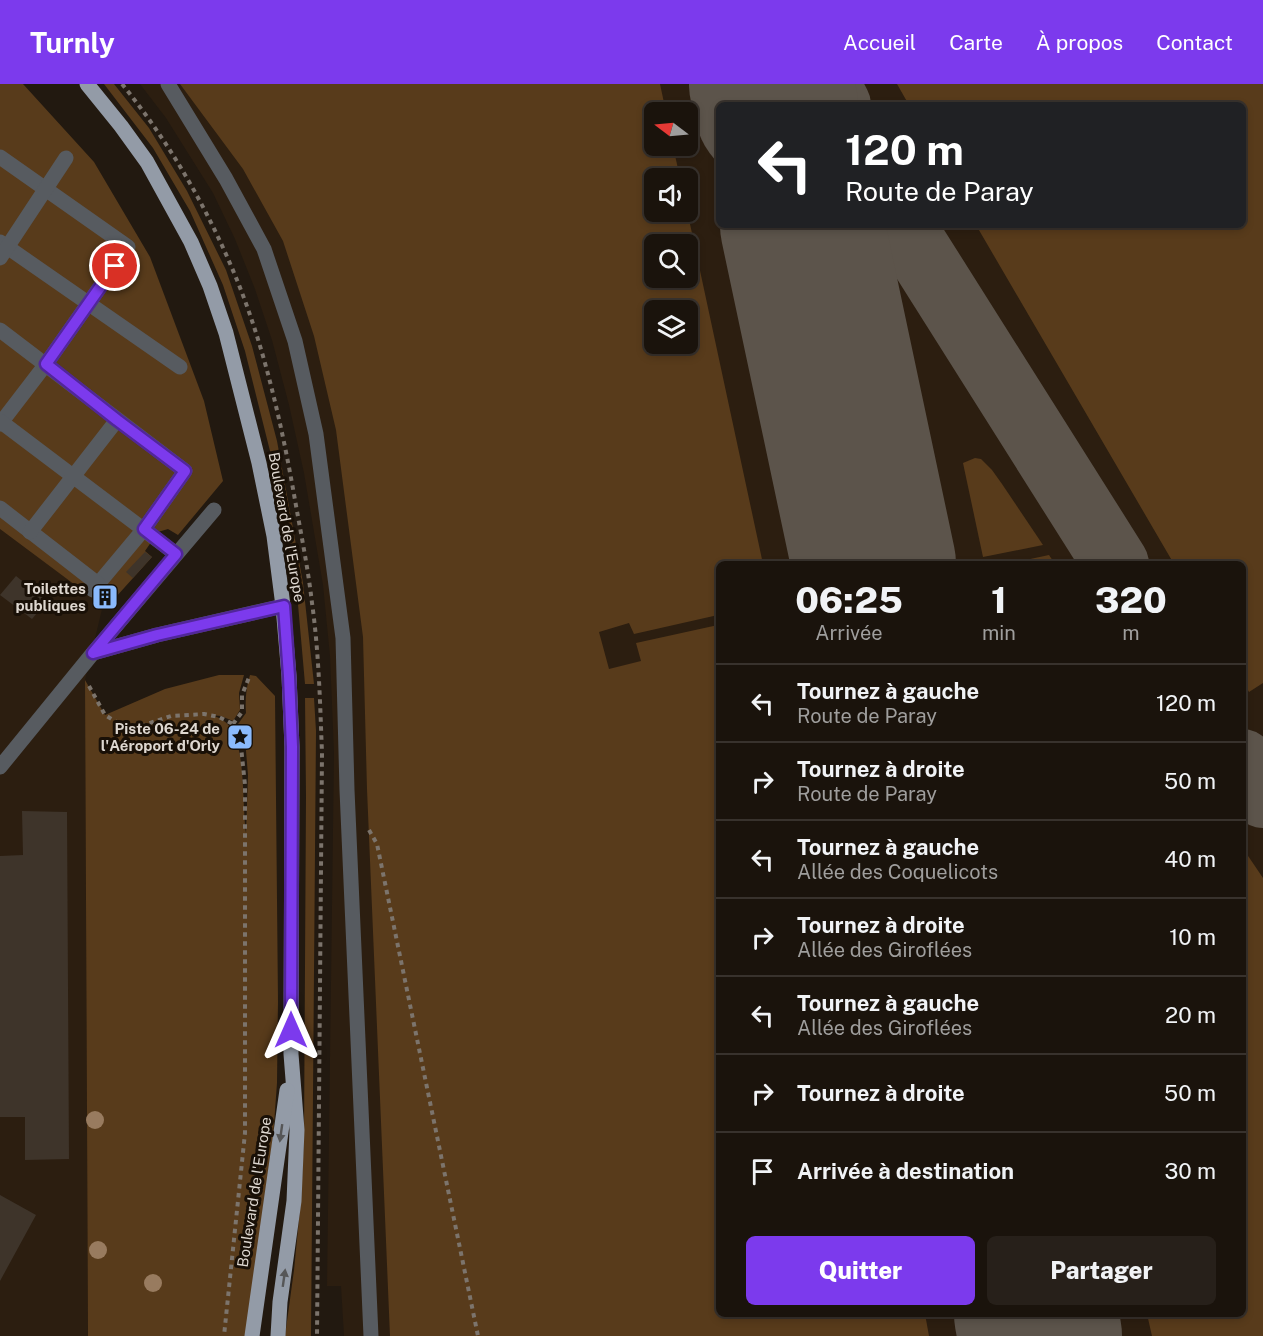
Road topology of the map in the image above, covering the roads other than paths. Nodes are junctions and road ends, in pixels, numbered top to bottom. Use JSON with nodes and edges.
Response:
{"nodes":[{"id":1,"x":87,"y":84,"type":"edge"},
{"id":2,"x":168,"y":84,"type":"edge"},
{"id":3,"x":0,"y":157,"type":"edge"},
{"id":4,"x":66,"y":158,"type":"dead end"},
{"id":5,"x":46,"y":189,"type":"junction"},
{"id":6,"x":2,"y":249,"type":"edge"},
{"id":7,"x":88,"y":303,"type":"junction"},
{"id":8,"x":0,"y":330,"type":"edge"},
{"id":9,"x":46,"y":364,"type":"junction"},
{"id":10,"x":180,"y":367,"type":"dead end"},
{"id":11,"x":117,"y":420,"type":"junction"},
{"id":12,"x":1,"y":422,"type":"edge"},
{"id":13,"x":73,"y":476,"type":"junction"},
{"id":14,"x":0,"y":508,"type":"edge"},
{"id":15,"x":214,"y":510,"type":"dead end"},
{"id":16,"x":144,"y":529,"type":"junction"},
{"id":17,"x":30,"y":532,"type":"junction"},
{"id":18,"x":176,"y":554,"type":"junction"},
{"id":19,"x":284,"y":606,"type":"junction"},
{"id":20,"x":93,"y":653,"type":"junction"},
{"id":21,"x":0,"y":767,"type":"edge"},
{"id":22,"x":291,"y":1054,"type":"junction"},
{"id":23,"x":252,"y":1336,"type":"edge"},
{"id":24,"x":278,"y":1336,"type":"edge"},
{"id":25,"x":371,"y":1336,"type":"edge"}],
"edges":[{"from":1,"to":19,"type":"main road","name":"Boulevard de l'Europe"},
{"from":2,"to":25,"type":"street"},
{"from":3,"to":5,"type":"street"},
{"from":4,"to":5,"type":"street"},
{"from":5,"to":6,"type":"street"},
{"from":5,"to":7,"type":"street"},
{"from":6,"to":7,"type":"street"},
{"from":7,"to":9,"type":"street"},
{"from":7,"to":10,"type":"street"},
{"from":8,"to":9,"type":"street"},
{"from":9,"to":11,"type":"street"},
{"from":9,"to":12,"type":"street"},
{"from":11,"to":13,"type":"street"},
{"from":11,"to":16,"type":"street"},
{"from":12,"to":13,"type":"street"},
{"from":13,"to":16,"type":"street"},
{"from":13,"to":17,"type":"street"},
{"from":14,"to":17,"type":"street"},
{"from":15,"to":18,"type":"street"},
{"from":16,"to":17,"type":"street"},
{"from":16,"to":18,"type":"street"},
{"from":18,"to":20,"type":"street"},
{"from":19,"to":20,"type":"street"},
{"from":19,"to":22,"type":"main road","name":"Boulevard de l'Europe"},
{"from":20,"to":21,"type":"street"},
{"from":22,"to":23,"type":"main road","name":"Boulevard de l'Europe","one_way":true},
{"from":24,"to":22,"type":"main road","name":"Boulevard de l'Europe","one_way":true}]}
